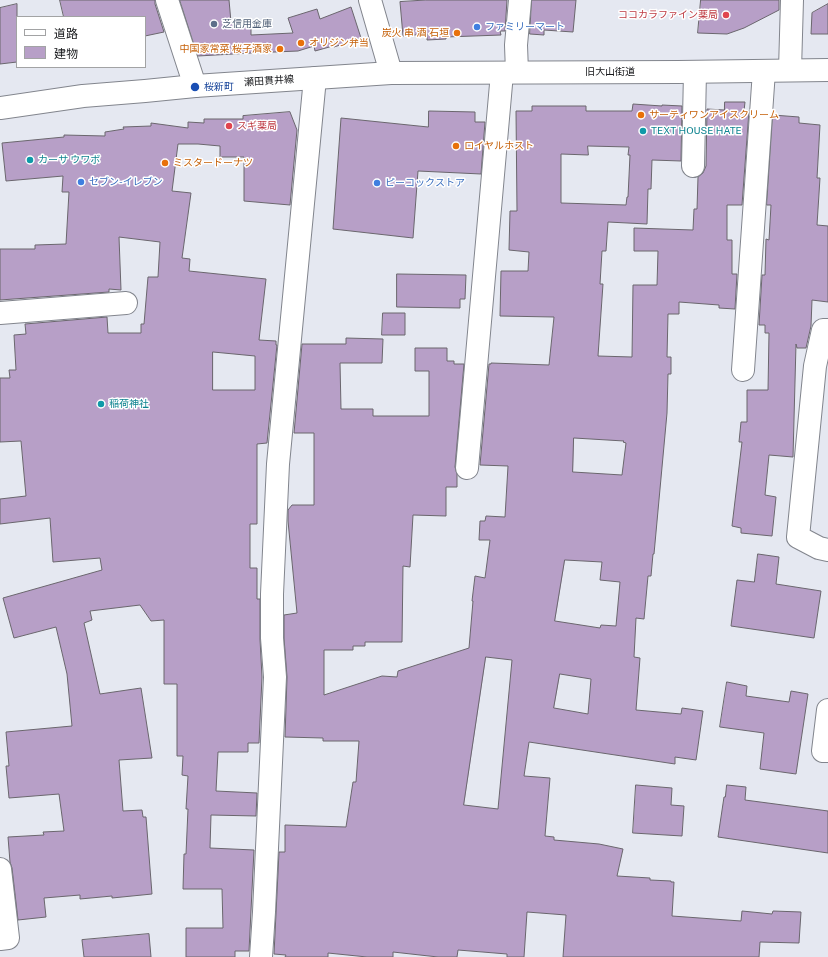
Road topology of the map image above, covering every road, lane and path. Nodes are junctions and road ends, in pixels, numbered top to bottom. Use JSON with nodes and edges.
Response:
{"nodes":[{"id":1,"x":167,"y":0,"type":"edge"},
{"id":2,"x":370,"y":0,"type":"edge"},
{"id":3,"x":520,"y":0,"type":"edge"},
{"id":4,"x":792,"y":0,"type":"edge"},
{"id":5,"x":790,"y":70,"type":"junction"},
{"id":6,"x":828,"y":70,"type":"edge"},
{"id":7,"x":764,"y":71,"type":"junction"},
{"id":8,"x":695,"y":72,"type":"junction"},
{"id":9,"x":391,"y":73,"type":"junction"},
{"id":10,"x":509,"y":73,"type":"junction"},
{"id":11,"x":315,"y":78,"type":"junction"},
{"id":12,"x":195,"y":86,"type":"junction"},
{"id":13,"x":0,"y":108,"type":"edge"},
{"id":14,"x":693,"y":166,"type":"dead end"},
{"id":15,"x":126,"y":303,"type":"dead end"},
{"id":16,"x":0,"y":313,"type":"edge"},
{"id":17,"x":828,"y":330,"type":"edge"},
{"id":18,"x":743,"y":370,"type":"dead end"},
{"id":19,"x":467,"y":468,"type":"dead end"},
{"id":20,"x":828,"y":550,"type":"edge"},
{"id":21,"x":828,"y":710,"type":"edge"},
{"id":22,"x":828,"y":752,"type":"edge"},
{"id":23,"x":0,"y":869,"type":"edge"},
{"id":24,"x":0,"y":939,"type":"edge"},
{"id":25,"x":261,"y":957,"type":"edge"}],
"edges":[{"from":1,"to":12,"type":"street"},
{"from":2,"to":9,"type":"street"},
{"from":3,"to":10,"type":"street"},
{"from":4,"to":5,"type":"street"},
{"from":5,"to":6,"type":"street","name":"旧大山街道"},
{"from":5,"to":7,"type":"street","name":"旧大山街道"},
{"from":7,"to":8,"type":"street","name":"旧大山街道"},
{"from":7,"to":18,"type":"street"},
{"from":8,"to":10,"type":"street","name":"旧大山街道"},
{"from":8,"to":14,"type":"street"},
{"from":9,"to":10,"type":"street","name":"旧大山街道"},
{"from":9,"to":11,"type":"street","name":"瀬田貫井線"},
{"from":10,"to":19,"type":"street"},
{"from":11,"to":12,"type":"street","name":"瀬田貫井線"},
{"from":11,"to":25,"type":"street"},
{"from":12,"to":13,"type":"street","name":"瀬田貫井線"},
{"from":15,"to":16,"type":"street"},
{"from":17,"to":20,"type":"street"},
{"from":21,"to":22,"type":"street"},
{"from":23,"to":24,"type":"street"}]}
